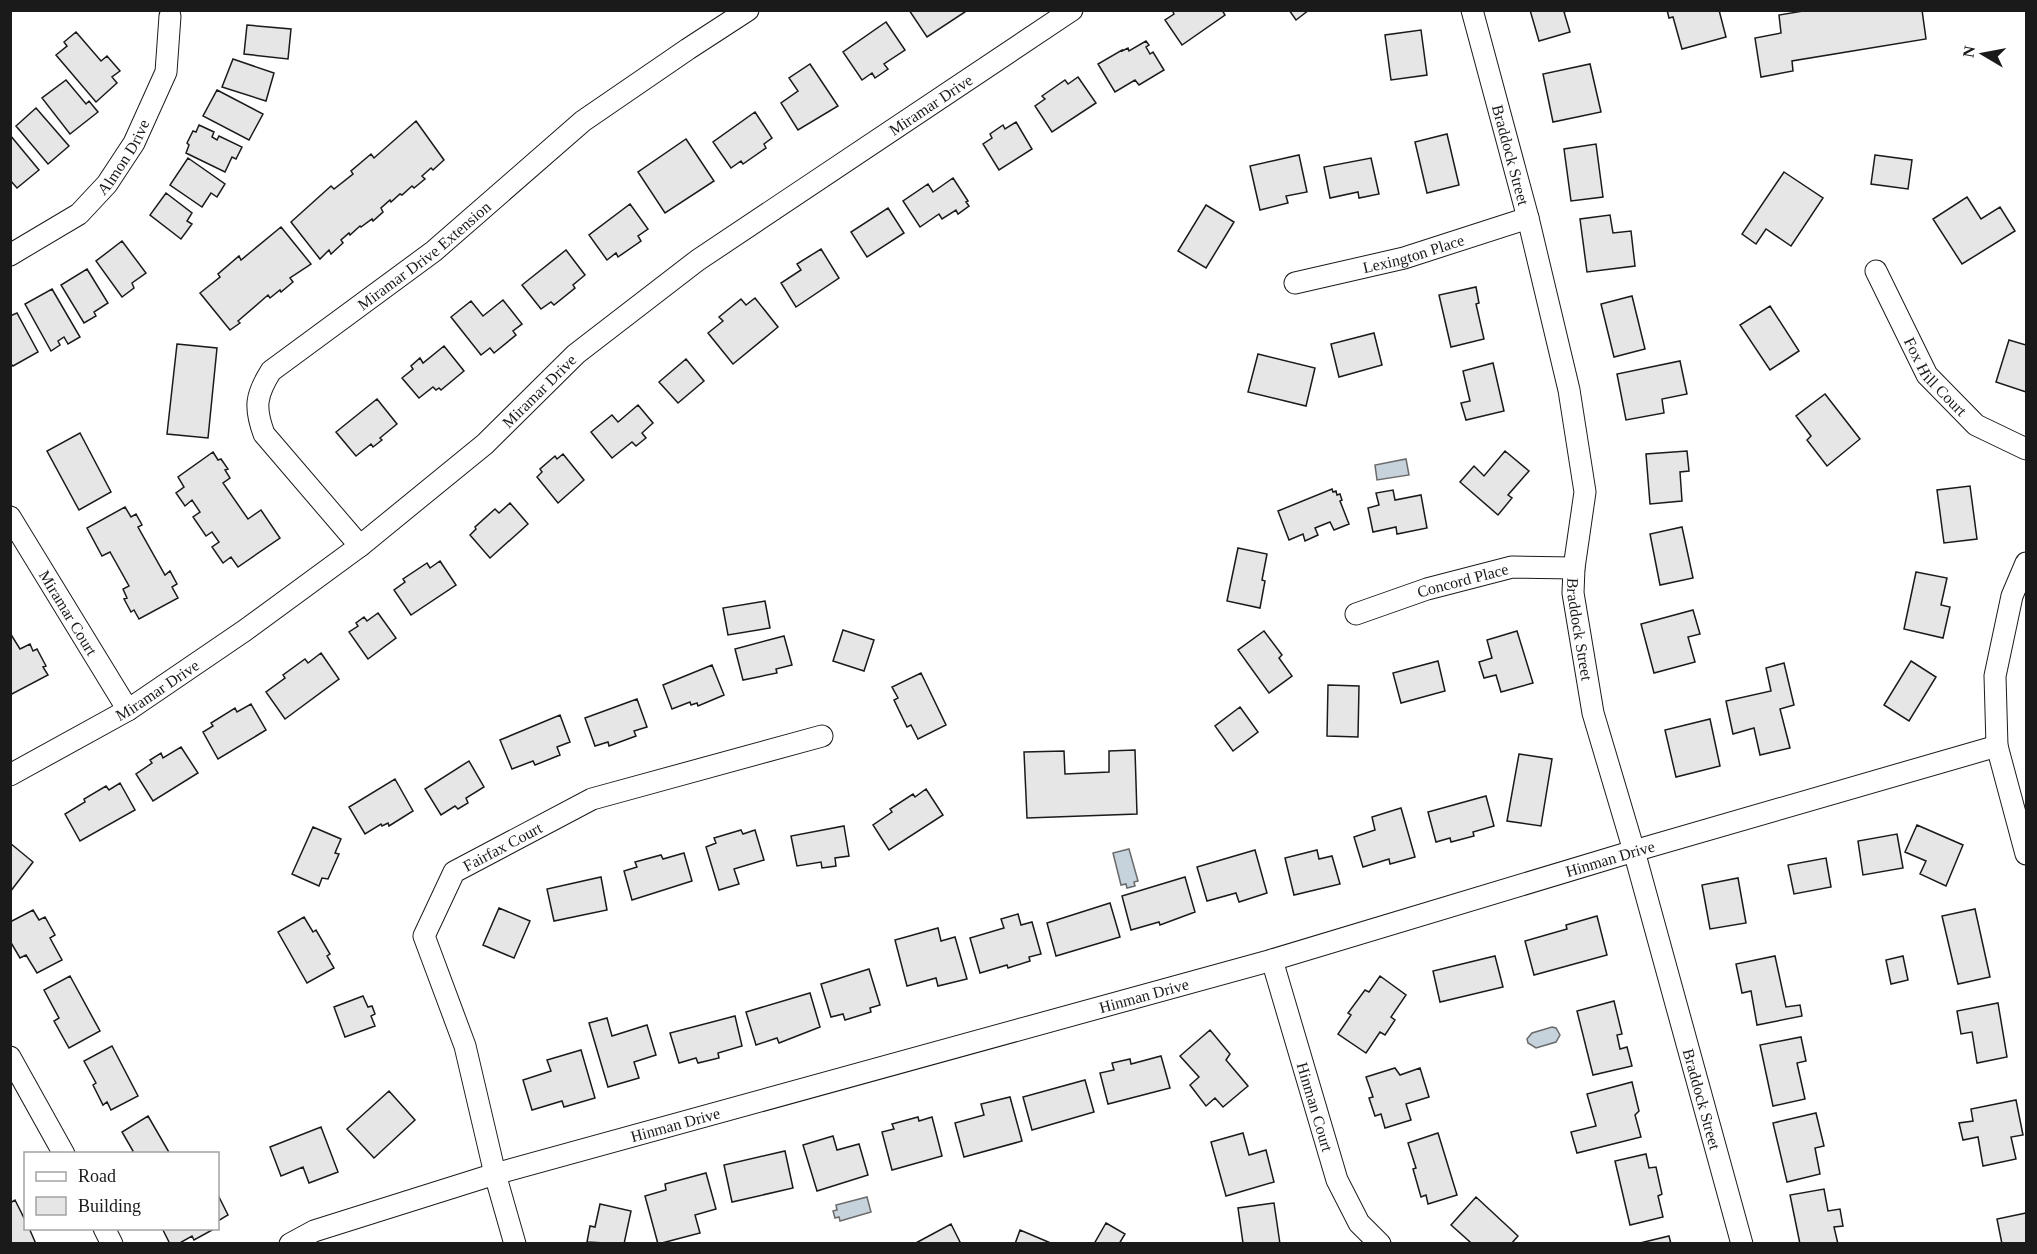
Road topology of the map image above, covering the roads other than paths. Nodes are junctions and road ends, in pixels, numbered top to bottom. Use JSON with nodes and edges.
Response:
{"nodes":[{"id":1,"x":748,"y":10,"type":"edge"},
{"id":2,"x":1072,"y":10,"type":"edge"},
{"id":3,"x":1472,"y":10,"type":"edge"},
{"id":4,"x":170,"y":16,"type":"dead end"},
{"id":5,"x":1528,"y":218,"type":"junction"},
{"id":6,"x":10,"y":255,"type":"edge"},
{"id":7,"x":1876,"y":271,"type":"dead end"},
{"id":8,"x":1295,"y":283,"type":"dead end"},
{"id":9,"x":2026,"y":449,"type":"edge"},
{"id":10,"x":10,"y":517,"type":"edge"},
{"id":11,"x":360,"y":546,"type":"junction"},
{"id":12,"x":2026,"y":563,"type":"edge"},
{"id":13,"x":1574,"y":568,"type":"junction"},
{"id":14,"x":1356,"y":614,"type":"dead end"},
{"id":15,"x":128,"y":710,"type":"junction"},
{"id":16,"x":822,"y":736,"type":"dead end"},
{"id":17,"x":1997,"y":746,"type":"junction"},
{"id":18,"x":10,"y":775,"type":"edge"},
{"id":19,"x":1634,"y":851,"type":"junction"},
{"id":20,"x":2026,"y":854,"type":"edge"},
{"id":21,"x":1272,"y":960,"type":"junction"},
{"id":22,"x":10,"y":1057,"type":"edge"},
{"id":23,"x":63,"y":1152,"type":"edge"},
{"id":24,"x":495,"y":1174,"type":"junction"},
{"id":25,"x":105,"y":1230,"type":"edge"},
{"id":26,"x":112,"y":1244,"type":"edge"},
{"id":27,"x":290,"y":1244,"type":"edge"},
{"id":28,"x":515,"y":1244,"type":"edge"},
{"id":29,"x":1380,"y":1244,"type":"edge"},
{"id":30,"x":1742,"y":1244,"type":"edge"}],
"edges":[{"from":1,"to":11,"type":"street","name":"Miramar Drive Extension"},
{"from":2,"to":11,"type":"street","name":"Miramar Drive"},
{"from":3,"to":5,"type":"street","name":"Braddock Street"},
{"from":4,"to":6,"type":"street","name":"Almon Drive"},
{"from":5,"to":8,"type":"street","name":"Lexington Place"},
{"from":5,"to":13,"type":"street","name":"Braddock Street"},
{"from":7,"to":9,"type":"street","name":"Fox Hill Court"},
{"from":10,"to":15,"type":"street","name":"Miramar Court"},
{"from":11,"to":15,"type":"street","name":"Miramar Drive"},
{"from":12,"to":17,"type":"street"},
{"from":13,"to":14,"type":"street","name":"Concord Place"},
{"from":13,"to":19,"type":"street","name":"Braddock Street"},
{"from":15,"to":18,"type":"street","name":"Miramar Drive"},
{"from":16,"to":24,"type":"street","name":"Fairfax Court"},
{"from":17,"to":19,"type":"street","name":"Hinman Drive"},
{"from":17,"to":20,"type":"street"},
{"from":19,"to":21,"type":"street","name":"Hinman Drive"},
{"from":19,"to":30,"type":"street","name":"Braddock Street"},
{"from":21,"to":24,"type":"street","name":"Hinman Drive"},
{"from":21,"to":29,"type":"street","name":"Hinman Court"},
{"from":22,"to":23,"type":"street"},
{"from":24,"to":27,"type":"street","name":"Hinman Drive"},
{"from":24,"to":28,"type":"street","name":"Fairfax Court"},
{"from":25,"to":26,"type":"street"}]}
